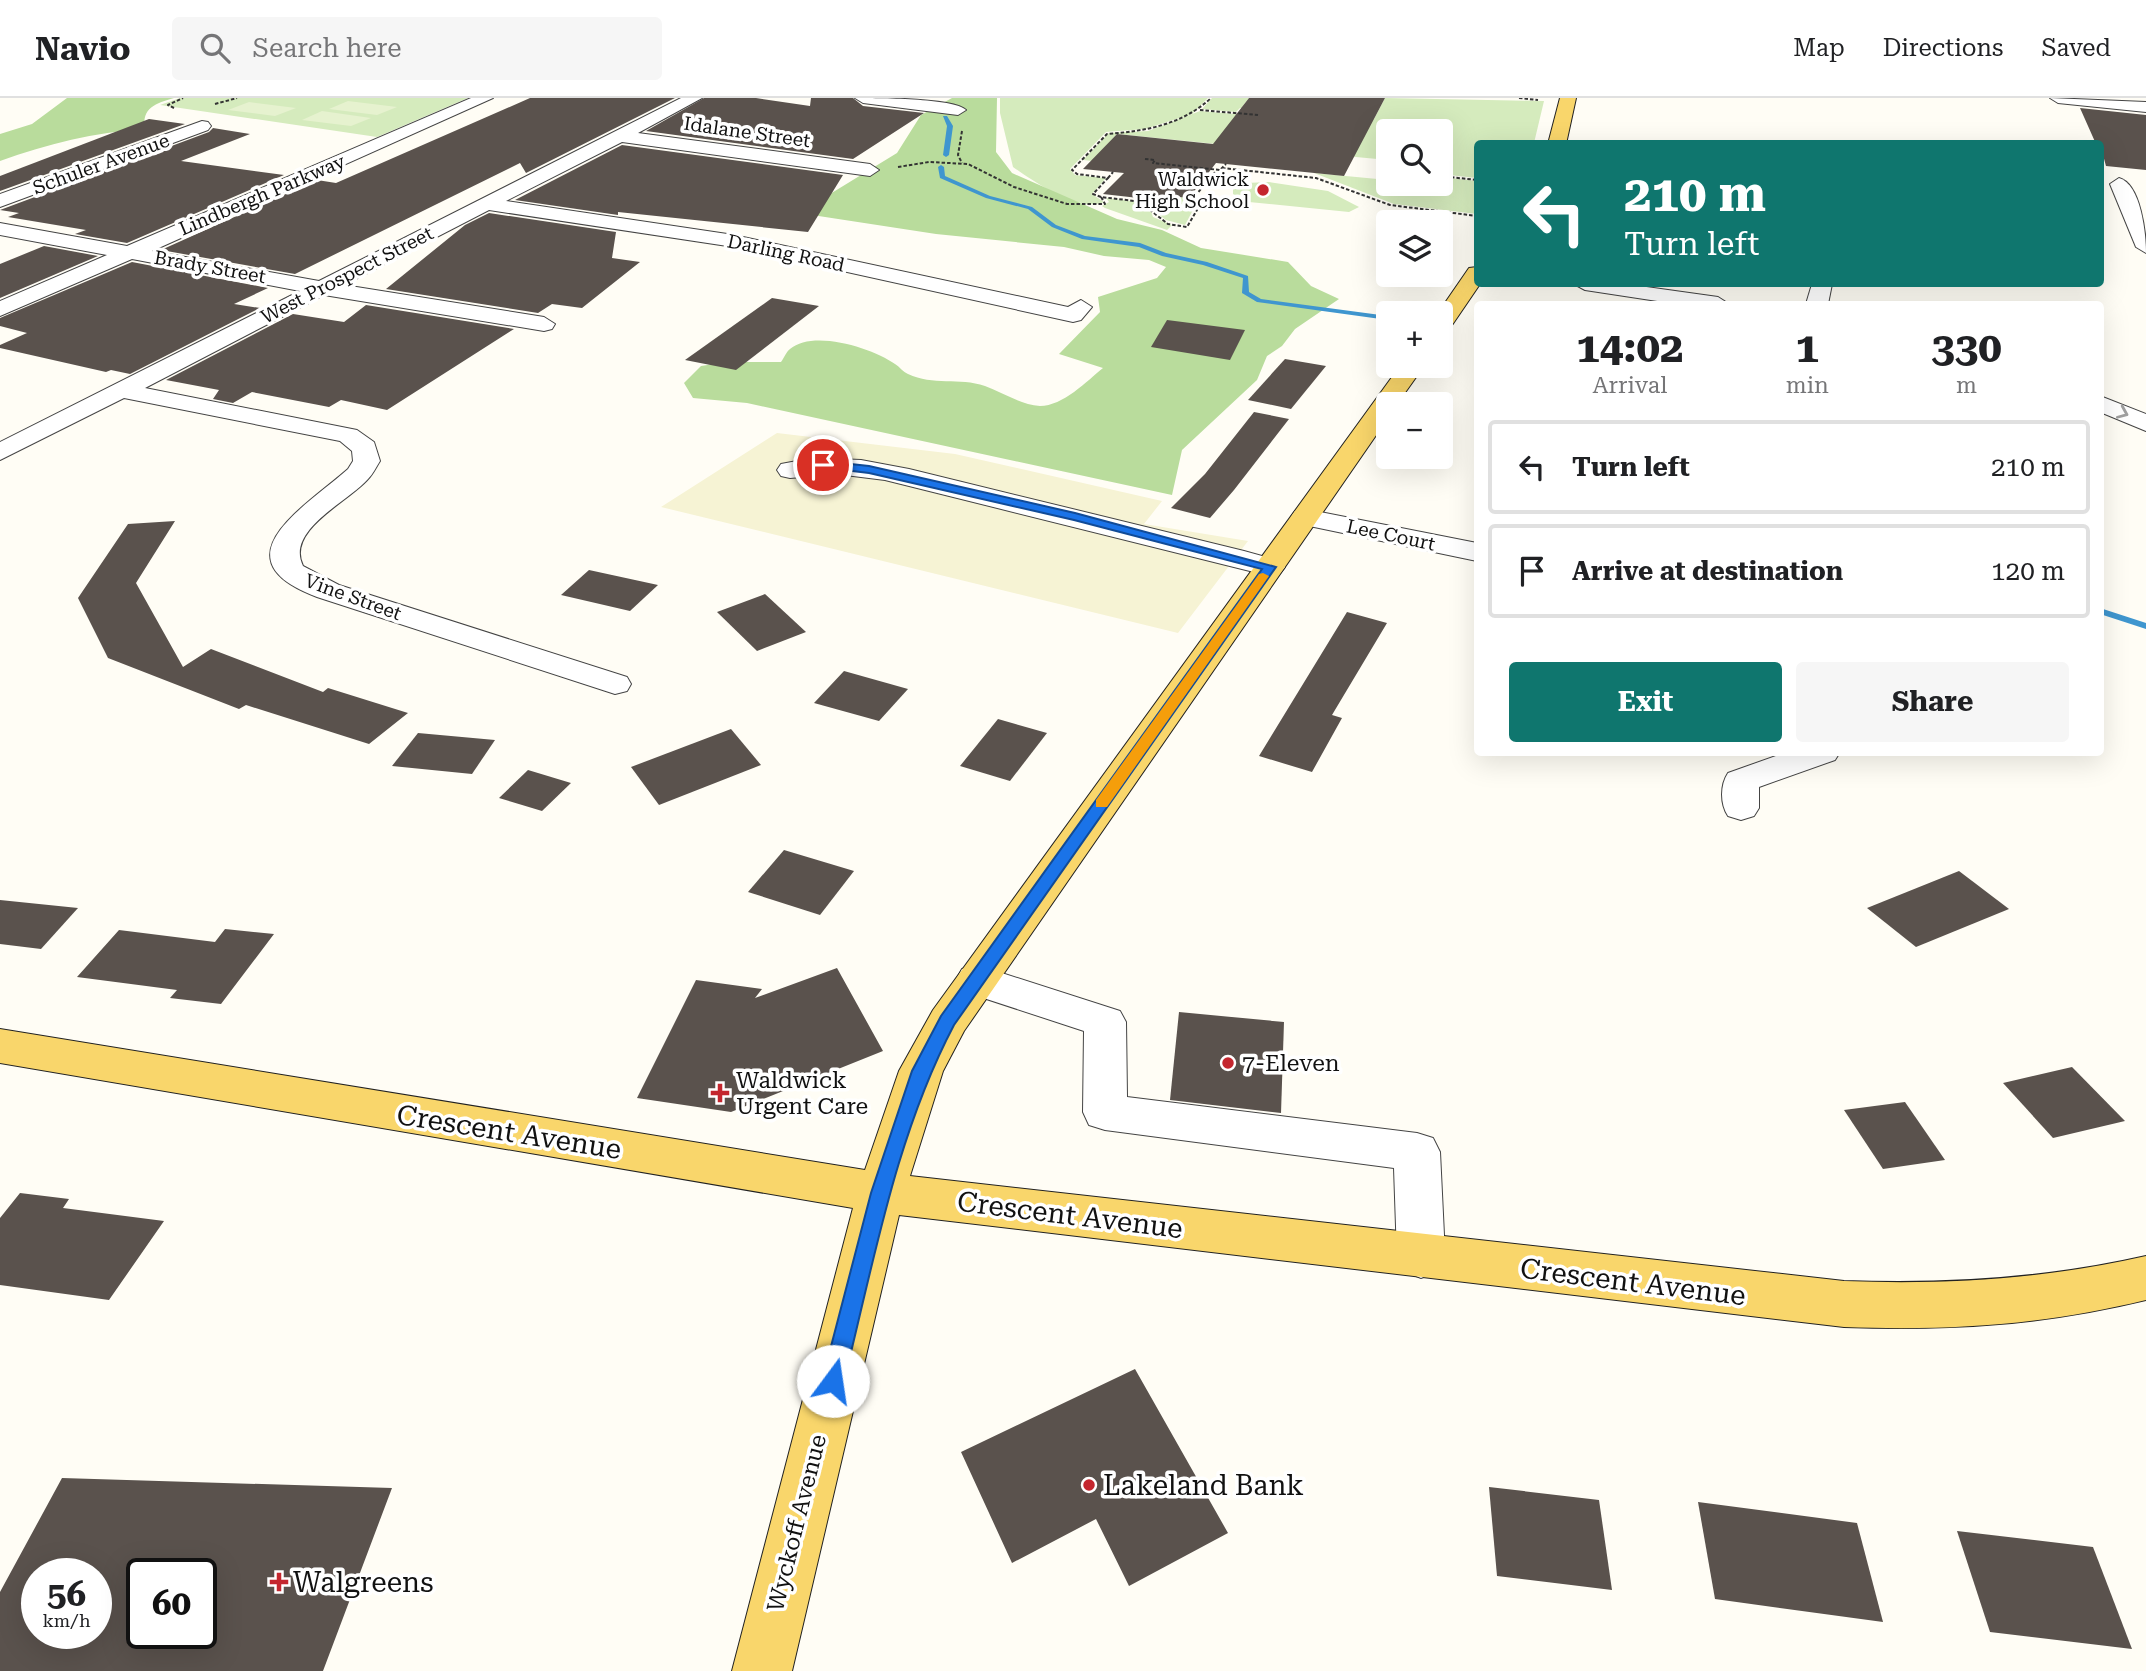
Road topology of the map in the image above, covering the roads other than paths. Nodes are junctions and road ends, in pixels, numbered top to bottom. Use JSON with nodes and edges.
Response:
{"nodes":[{"id":1,"x":485,"y":98,"type":"edge"},
{"id":2,"x":694,"y":98,"type":"edge"},
{"id":3,"x":863,"y":98,"type":"edge"},
{"id":4,"x":1568,"y":98,"type":"edge"},
{"id":5,"x":2058,"y":98,"type":"edge"},
{"id":6,"x":2146,"y":107,"type":"edge"},
{"id":7,"x":958,"y":110,"type":"dead end"},
{"id":8,"x":202,"y":126,"type":"dead end"},
{"id":9,"x":619,"y":136,"type":"junction"},
{"id":10,"x":1559,"y":140,"type":"edge"},
{"id":11,"x":870,"y":170,"type":"road end"},
{"id":12,"x":2110,"y":182,"type":"edge"},
{"id":13,"x":2146,"y":187,"type":"edge"},
{"id":14,"x":0,"y":201,"type":"edge"},
{"id":15,"x":485,"y":204,"type":"junction"},
{"id":16,"x":0,"y":229,"type":"edge"},
{"id":17,"x":2146,"y":247,"type":"edge"},
{"id":18,"x":130,"y":252,"type":"junction"},
{"id":19,"x":1474,"y":277,"type":"edge"},
{"id":20,"x":1605,"y":287,"type":"edge"},
{"id":21,"x":321,"y":288,"type":"junction"},
{"id":22,"x":1698,"y":301,"type":"edge"},
{"id":23,"x":1081,"y":307,"type":"dead end"},
{"id":24,"x":1453,"y":307,"type":"edge"},
{"id":25,"x":0,"y":309,"type":"edge"},
{"id":26,"x":544,"y":324,"type":"dead end"},
{"id":27,"x":1403,"y":378,"type":"edge"},
{"id":28,"x":120,"y":390,"type":"junction"},
{"id":29,"x":2104,"y":405,"type":"edge"},
{"id":30,"x":2146,"y":423,"type":"edge"},
{"id":31,"x":0,"y":452,"type":"edge"},
{"id":32,"x":790,"y":470,"type":"dead end"},
{"id":33,"x":1305,"y":517,"type":"junction"},
{"id":34,"x":1474,"y":551,"type":"edge"},
{"id":35,"x":1270,"y":567,"type":"junction"},
{"id":36,"x":615,"y":684,"type":"dead end"},
{"id":37,"x":1812,"y":756,"type":"edge"},
{"id":38,"x":1741,"y":808,"type":"dead end"},
{"id":39,"x":977,"y":980,"type":"junction"},
{"id":40,"x":0,"y":1046,"type":"edge"},
{"id":41,"x":881,"y":1193,"type":"junction"},
{"id":42,"x":1421,"y":1256,"type":"junction"},
{"id":43,"x":2146,"y":1278,"type":"edge"},
{"id":44,"x":762,"y":1671,"type":"edge"}],
"edges":[{"from":1,"to":18,"type":"street","name":"Lindbergh Parkway"},
{"from":2,"to":9,"type":"street","name":"West Prospect Street"},
{"from":3,"to":7,"type":"street"},
{"from":4,"to":10,"type":"main road"},
{"from":5,"to":6,"type":"street"},
{"from":8,"to":14,"type":"street","name":"Schuler Avenue"},
{"from":9,"to":11,"type":"street","name":"Idalane Street"},
{"from":9,"to":15,"type":"street","name":"West Prospect Street"},
{"from":12,"to":13,"type":"street"},
{"from":12,"to":17,"type":"street"},
{"from":15,"to":21,"type":"street","name":"West Prospect Street"},
{"from":15,"to":23,"type":"street","name":"Darling Road"},
{"from":16,"to":18,"type":"street","name":"Brady Street"},
{"from":18,"to":21,"type":"street","name":"Brady Street"},
{"from":18,"to":25,"type":"street","name":"Lindbergh Parkway"},
{"from":19,"to":24,"type":"main road"},
{"from":20,"to":22,"type":"street"},
{"from":21,"to":26,"type":"street","name":"Brady Street"},
{"from":21,"to":28,"type":"street","name":"West Prospect Street"},
{"from":27,"to":33,"type":"main road","name":"Wyckoff Avenue"},
{"from":28,"to":31,"type":"street","name":"West Prospect Street"},
{"from":28,"to":36,"type":"street","name":"Vine Street"},
{"from":29,"to":30,"type":"street","one_way":true},
{"from":32,"to":35,"type":"street"},
{"from":33,"to":34,"type":"street","name":"Lee Court"},
{"from":33,"to":35,"type":"main road","name":"Wyckoff Avenue"},
{"from":35,"to":39,"type":"main road","name":"Wyckoff Avenue"},
{"from":37,"to":38,"type":"street"},
{"from":39,"to":41,"type":"main road","name":"Wyckoff Avenue"},
{"from":39,"to":42,"type":"street"},
{"from":40,"to":41,"type":"main road","name":"Crescent Avenue"},
{"from":41,"to":42,"type":"main road","name":"Crescent Avenue"},
{"from":41,"to":44,"type":"main road","name":"Wyckoff Avenue"},
{"from":42,"to":43,"type":"main road","name":"Crescent Avenue"}]}
